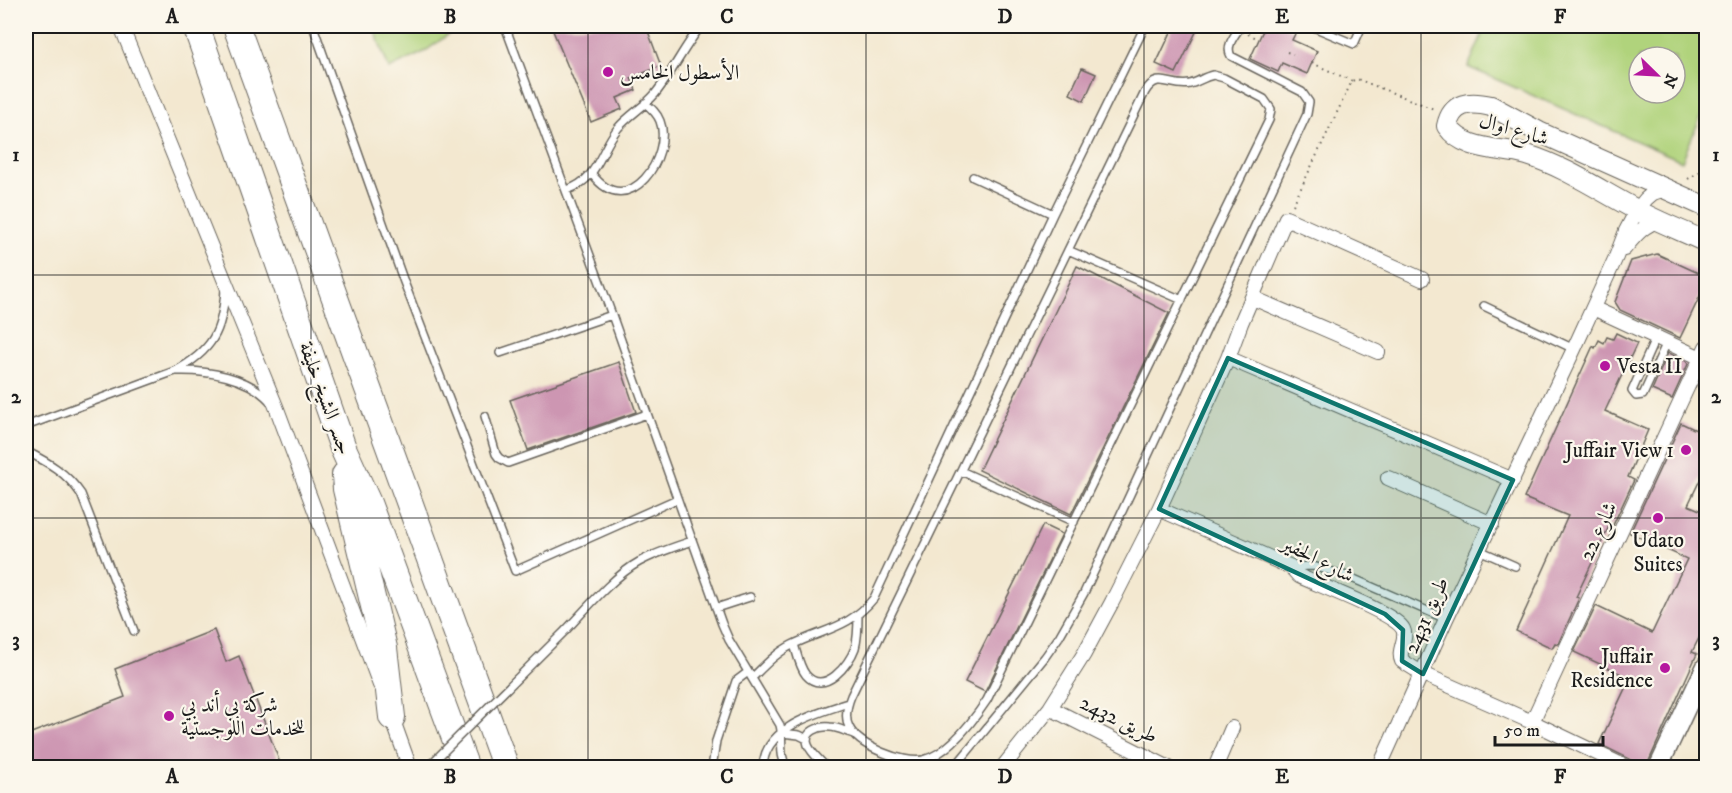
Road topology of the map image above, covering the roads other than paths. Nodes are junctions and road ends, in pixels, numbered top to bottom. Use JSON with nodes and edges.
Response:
{"nodes":[{"id":1,"x":122,"y":26,"type":"edge"},
{"id":2,"x":196,"y":26,"type":"edge"},
{"id":3,"x":236,"y":26,"type":"edge"},
{"id":4,"x":313,"y":26,"type":"edge"},
{"id":5,"x":505,"y":26,"type":"edge"},
{"id":6,"x":701,"y":26,"type":"edge"},
{"id":7,"x":1145,"y":26,"type":"edge"},
{"id":8,"x":1241,"y":26,"type":"edge"},
{"id":9,"x":1311,"y":26,"type":"edge"},
{"id":10,"x":1362,"y":26,"type":"edge"},
{"id":11,"x":645,"y":103,"type":"junction"},
{"id":12,"x":592,"y":174,"type":"junction"},
{"id":13,"x":973,"y":177,"type":"dead end"},
{"id":14,"x":567,"y":190,"type":"junction"},
{"id":15,"x":1671,"y":190,"type":"junction"},
{"id":16,"x":1707,"y":207,"type":"edge"},
{"id":17,"x":1637,"y":210,"type":"junction"},
{"id":18,"x":1053,"y":214,"type":"junction"},
{"id":19,"x":1660,"y":220,"type":"junction"},
{"id":20,"x":1707,"y":242,"type":"edge"},
{"id":21,"x":1068,"y":250,"type":"junction"},
{"id":22,"x":1616,"y":257,"type":"junction"},
{"id":23,"x":1422,"y":279,"type":"dead end"},
{"id":24,"x":225,"y":280,"type":"junction"},
{"id":25,"x":1253,"y":298,"type":"junction"},
{"id":26,"x":1182,"y":300,"type":"junction"},
{"id":27,"x":1484,"y":306,"type":"dead end"},
{"id":28,"x":1593,"y":308,"type":"junction"},
{"id":29,"x":612,"y":315,"type":"junction"},
{"id":30,"x":1662,"y":340,"type":"junction"},
{"id":31,"x":1574,"y":349,"type":"junction"},
{"id":32,"x":1378,"y":352,"type":"dead end"},
{"id":33,"x":500,"y":353,"type":"dead end"},
{"id":34,"x":1704,"y":353,"type":"edge"},
{"id":35,"x":1228,"y":358,"type":"junction"},
{"id":36,"x":175,"y":371,"type":"junction"},
{"id":37,"x":277,"y":409,"type":"junction"},
{"id":38,"x":647,"y":414,"type":"junction"},
{"id":39,"x":485,"y":416,"type":"dead end"},
{"id":40,"x":26,"y":426,"type":"edge"},
{"id":41,"x":343,"y":448,"type":"junction"},
{"id":42,"x":26,"y":451,"type":"edge"},
{"id":43,"x":961,"y":471,"type":"junction"},
{"id":44,"x":1388,"y":478,"type":"dead end"},
{"id":45,"x":1513,"y":480,"type":"junction"},
{"id":46,"x":677,"y":499,"type":"junction"},
{"id":47,"x":1159,"y":509,"type":"junction"},
{"id":48,"x":1074,"y":522,"type":"junction"},
{"id":49,"x":1492,"y":524,"type":"junction"},
{"id":50,"x":692,"y":541,"type":"junction"},
{"id":51,"x":1479,"y":550,"type":"junction"},
{"id":52,"x":1515,"y":566,"type":"dead end"},
{"id":53,"x":1291,"y":567,"type":"junction"},
{"id":54,"x":750,"y":597,"type":"dead end"},
{"id":55,"x":716,"y":608,"type":"junction"},
{"id":56,"x":858,"y":615,"type":"junction"},
{"id":57,"x":1446,"y":619,"type":"junction"},
{"id":58,"x":134,"y":631,"type":"dead end"},
{"id":59,"x":794,"y":644,"type":"junction"},
{"id":60,"x":1705,"y":672,"type":"edge"},
{"id":61,"x":1423,"y":674,"type":"junction"},
{"id":62,"x":750,"y":675,"type":"junction"},
{"id":63,"x":848,"y":703,"type":"junction"},
{"id":64,"x":1050,"y":708,"type":"junction"},
{"id":65,"x":392,"y":717,"type":"junction"},
{"id":66,"x":1532,"y":722,"type":"junction"},
{"id":67,"x":1232,"y":728,"type":"dead end"},
{"id":68,"x":782,"y":732,"type":"junction"},
{"id":69,"x":854,"y":734,"type":"junction"},
{"id":70,"x":807,"y":739,"type":"junction"},
{"id":71,"x":410,"y":768,"type":"edge"},
{"id":72,"x":427,"y":768,"type":"edge"},
{"id":73,"x":466,"y":768,"type":"edge"},
{"id":74,"x":506,"y":768,"type":"edge"},
{"id":75,"x":712,"y":768,"type":"edge"},
{"id":76,"x":763,"y":768,"type":"edge"},
{"id":77,"x":787,"y":768,"type":"edge"},
{"id":78,"x":827,"y":768,"type":"edge"},
{"id":79,"x":954,"y":768,"type":"edge"},
{"id":80,"x":1002,"y":768,"type":"edge"},
{"id":81,"x":1169,"y":768,"type":"edge"},
{"id":82,"x":1215,"y":768,"type":"edge"},
{"id":83,"x":1379,"y":768,"type":"edge"},
{"id":84,"x":1628,"y":768,"type":"edge"},
{"id":85,"x":1659,"y":768,"type":"edge"}],
"edges":[{"from":1,"to":24,"type":"street"},
{"from":2,"to":41,"type":"highway","name":"جسر الشيخ خليفة"},
{"from":3,"to":74,"type":"highway","name":"جسر الشيخ خليفة"},
{"from":4,"to":46,"type":"lane"},
{"from":5,"to":14,"type":"lane"},
{"from":6,"to":11,"type":"lane"},
{"from":7,"to":18,"type":"lane"},
{"from":8,"to":79,"type":"lane"},
{"from":9,"to":10,"type":"lane"},
{"from":11,"to":12,"type":"lane"},
{"from":11,"to":12,"type":"lane"},
{"from":12,"to":14,"type":"lane"},
{"from":13,"to":18,"type":"lane"},
{"from":14,"to":29,"type":"lane"},
{"from":15,"to":16,"type":"main road","name":"شارع اوال"},
{"from":15,"to":17,"type":"street","name":"طريق 2431"},
{"from":15,"to":17,"type":"main road","name":"شارع اوال"},
{"from":17,"to":19,"type":"main road","name":"شارع اوال"},
{"from":17,"to":22,"type":"street","name":"طريق 2431"},
{"from":18,"to":56,"type":"lane"},
{"from":19,"to":20,"type":"main road","name":"شارع اوال"},
{"from":19,"to":22,"type":"street","name":"طريق 2431"},
{"from":21,"to":26,"type":"lane"},
{"from":21,"to":26,"type":"lane"},
{"from":21,"to":43,"type":"lane"},
{"from":22,"to":28,"type":"street","name":"طريق 2431"},
{"from":23,"to":25,"type":"street"},
{"from":24,"to":36,"type":"lane"},
{"from":24,"to":37,"type":"street"},
{"from":25,"to":32,"type":"street"},
{"from":25,"to":35,"type":"street"},
{"from":26,"to":48,"type":"lane"},
{"from":27,"to":31,"type":"lane"},
{"from":28,"to":30,"type":"street"},
{"from":28,"to":31,"type":"street","name":"طريق 2431"},
{"from":29,"to":33,"type":"lane"},
{"from":29,"to":38,"type":"lane"},
{"from":30,"to":30,"type":"lane"},
{"from":30,"to":34,"type":"street"},
{"from":31,"to":45,"type":"street","name":"طريق 2431"},
{"from":34,"to":66,"type":"street","name":"شارع 22"},
{"from":35,"to":45,"type":"street"},
{"from":35,"to":47,"type":"street"},
{"from":36,"to":37,"type":"lane"},
{"from":36,"to":40,"type":"lane"},
{"from":37,"to":65,"type":"street"},
{"from":38,"to":39,"type":"lane"},
{"from":38,"to":46,"type":"lane"},
{"from":41,"to":65,"type":"highway"},
{"from":41,"to":73,"type":"highway","name":"جسر الشيخ خليفة"},
{"from":42,"to":58,"type":"lane"},
{"from":43,"to":48,"type":"lane"},
{"from":43,"to":63,"type":"lane"},
{"from":44,"to":49,"type":"street"},
{"from":45,"to":49,"type":"street","name":"طريق 2431"},
{"from":46,"to":50,"type":"lane"},
{"from":47,"to":53,"type":"street","name":"شارع الجفير"},
{"from":47,"to":64,"type":"street"},
{"from":48,"to":69,"type":"lane"},
{"from":49,"to":51,"type":"street","name":"طريق 2431"},
{"from":50,"to":55,"type":"lane"},
{"from":50,"to":72,"type":"lane","bridge":true},
{"from":51,"to":52,"type":"lane"},
{"from":51,"to":57,"type":"street","name":"طريق 2431"},
{"from":53,"to":57,"type":"lane"},
{"from":53,"to":61,"type":"street","name":"شارع الجفير"},
{"from":54,"to":55,"type":"lane"},
{"from":55,"to":62,"type":"lane"},
{"from":56,"to":59,"type":"lane"},
{"from":56,"to":59,"type":"lane"},
{"from":57,"to":61,"type":"street","name":"طريق 2431"},
{"from":59,"to":62,"type":"lane"},
{"from":60,"to":85,"type":"street"},
{"from":61,"to":66,"type":"street"},
{"from":61,"to":83,"type":"street","name":"طريق 2431"},
{"from":62,"to":68,"type":"lane"},
{"from":62,"to":75,"type":"lane"},
{"from":63,"to":68,"type":"lane"},
{"from":63,"to":69,"type":"lane"},
{"from":64,"to":80,"type":"street"},
{"from":64,"to":81,"type":"street","name":"طريق 2432"},
{"from":65,"to":71,"type":"street"},
{"from":66,"to":84,"type":"street"},
{"from":67,"to":82,"type":"street"},
{"from":68,"to":70,"type":"lane"},
{"from":68,"to":76,"type":"lane"},
{"from":68,"to":77,"type":"lane"},
{"from":69,"to":70,"type":"lane"},
{"from":70,"to":78,"type":"lane"}]}
